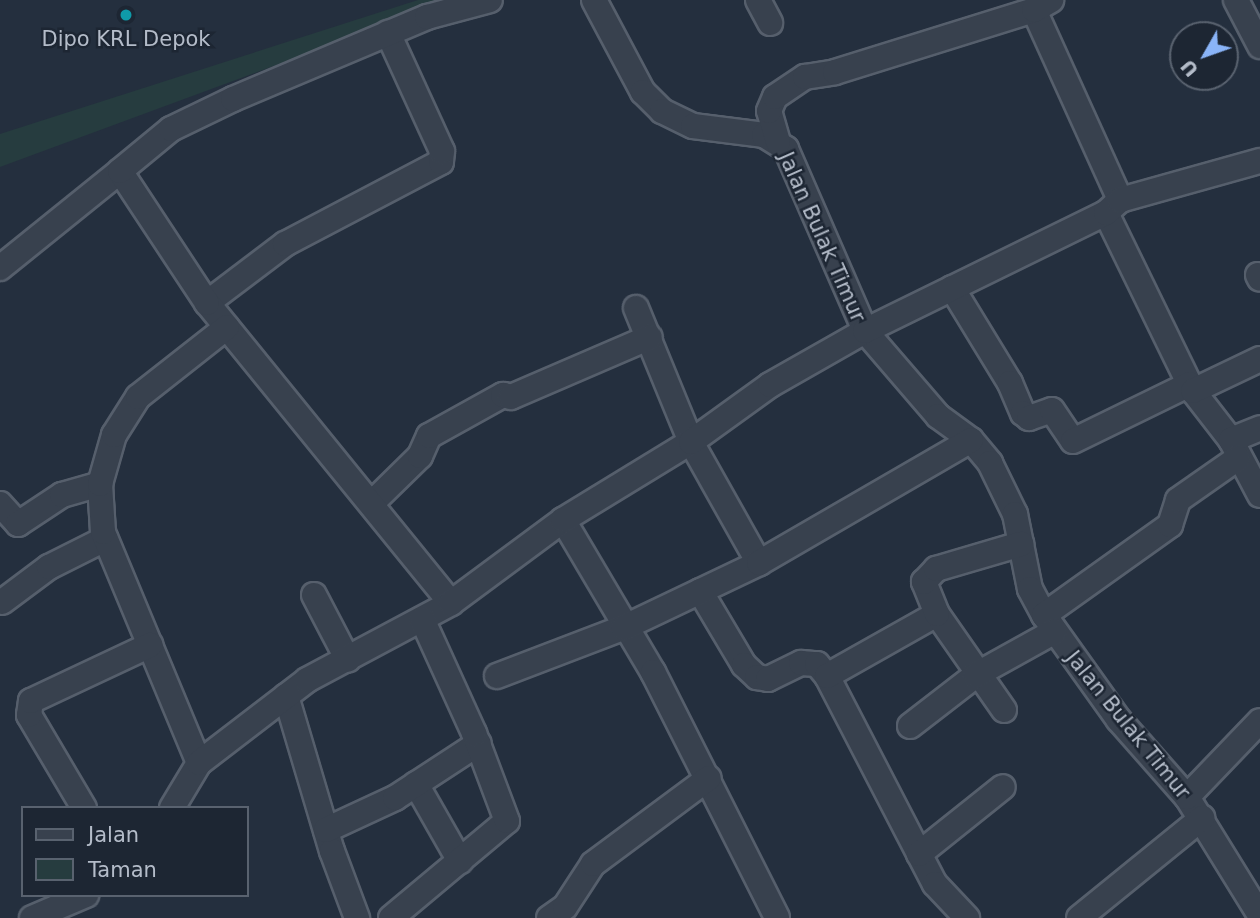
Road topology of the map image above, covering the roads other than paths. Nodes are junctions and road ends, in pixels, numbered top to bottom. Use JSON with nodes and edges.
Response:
{"nodes":[{"id":1,"x":490,"y":0,"type":"edge"},
{"id":2,"x":594,"y":0,"type":"edge"},
{"id":3,"x":758,"y":0,"type":"edge"},
{"id":4,"x":1236,"y":0,"type":"edge"},
{"id":5,"x":1042,"y":5,"type":"edge"},
{"id":6,"x":770,"y":23,"type":"dead end"},
{"id":7,"x":388,"y":33,"type":"junction"},
{"id":8,"x":1260,"y":46,"type":"edge"},
{"id":9,"x":778,"y":142,"type":"junction"},
{"id":10,"x":1260,"y":162,"type":"edge"},
{"id":11,"x":120,"y":171,"type":"junction"},
{"id":12,"x":1113,"y":206,"type":"junction"},
{"id":13,"x":0,"y":268,"type":"edge"},
{"id":14,"x":952,"y":288,"type":"junction"},
{"id":15,"x":206,"y":303,"type":"junction"},
{"id":16,"x":636,"y":308,"type":"dead end"},
{"id":17,"x":227,"y":327,"type":"junction"},
{"id":18,"x":865,"y":331,"type":"junction"},
{"id":19,"x":650,"y":337,"type":"junction"},
{"id":20,"x":1260,"y":359,"type":"edge"},
{"id":21,"x":1192,"y":387,"type":"junction"},
{"id":22,"x":1260,"y":428,"type":"edge"},
{"id":23,"x":971,"y":440,"type":"junction"},
{"id":24,"x":691,"y":442,"type":"junction"},
{"id":25,"x":1235,"y":449,"type":"junction"},
{"id":26,"x":100,"y":484,"type":"junction"},
{"id":27,"x":1260,"y":495,"type":"edge"},
{"id":28,"x":372,"y":503,"type":"junction"},
{"id":29,"x":0,"y":504,"type":"edge"},
{"id":30,"x":563,"y":520,"type":"junction"},
{"id":31,"x":105,"y":539,"type":"junction"},
{"id":32,"x":1021,"y":544,"type":"junction"},
{"id":33,"x":760,"y":563,"type":"junction"},
{"id":34,"x":700,"y":590,"type":"junction"},
{"id":35,"x":314,"y":595,"type":"dead end"},
{"id":36,"x":2,"y":602,"type":"dead end"},
{"id":37,"x":451,"y":603,"type":"junction"},
{"id":38,"x":937,"y":614,"type":"junction"},
{"id":39,"x":422,"y":619,"type":"junction"},
{"id":40,"x":1049,"y":623,"type":"junction"},
{"id":41,"x":623,"y":628,"type":"junction"},
{"id":42,"x":150,"y":645,"type":"junction"},
{"id":43,"x":348,"y":660,"type":"junction"},
{"id":44,"x":976,"y":675,"type":"junction"},
{"id":45,"x":497,"y":676,"type":"dead end"},
{"id":46,"x":827,"y":676,"type":"junction"},
{"id":47,"x":286,"y":696,"type":"junction"},
{"id":48,"x":1004,"y":710,"type":"dead end"},
{"id":49,"x":910,"y":726,"type":"dead end"},
{"id":50,"x":1255,"y":739,"type":"edge"},
{"id":51,"x":479,"y":743,"type":"junction"},
{"id":52,"x":199,"y":764,"type":"junction"},
{"id":53,"x":709,"y":778,"type":"junction"},
{"id":54,"x":416,"y":784,"type":"junction"},
{"id":55,"x":1003,"y":787,"type":"dead end"},
{"id":56,"x":1187,"y":797,"type":"junction"},
{"id":57,"x":83,"y":806,"type":"edge"},
{"id":58,"x":173,"y":806,"type":"edge"},
{"id":59,"x":1202,"y":818,"type":"junction"},
{"id":60,"x":326,"y":830,"type":"junction"},
{"id":61,"x":919,"y":854,"type":"junction"},
{"id":62,"x":460,"y":861,"type":"junction"},
{"id":63,"x":81,"y":897,"type":"edge"},
{"id":64,"x":1260,"y":915,"type":"edge"},
{"id":65,"x":32,"y":918,"type":"edge"},
{"id":66,"x":357,"y":918,"type":"edge"},
{"id":67,"x":391,"y":918,"type":"edge"},
{"id":68,"x":549,"y":918,"type":"edge"},
{"id":69,"x":777,"y":918,"type":"edge"},
{"id":70,"x":967,"y":918,"type":"edge"},
{"id":71,"x":1079,"y":918,"type":"edge"}],
"edges":[{"from":1,"to":7,"type":"street"},
{"from":2,"to":9,"type":"street","name":"Jalan Bulak Timur"},
{"from":3,"to":6,"type":"street"},
{"from":4,"to":8,"type":"street"},
{"from":5,"to":9,"type":"street"},
{"from":5,"to":12,"type":"street"},
{"from":7,"to":11,"type":"street"},
{"from":7,"to":15,"type":"street"},
{"from":9,"to":18,"type":"street","name":"Jalan Bulak Timur"},
{"from":10,"to":12,"type":"street"},
{"from":11,"to":13,"type":"street"},
{"from":11,"to":15,"type":"street"},
{"from":12,"to":14,"type":"street"},
{"from":12,"to":21,"type":"street"},
{"from":14,"to":18,"type":"street"},
{"from":14,"to":21,"type":"street"},
{"from":15,"to":17,"type":"street"},
{"from":16,"to":19,"type":"street"},
{"from":17,"to":26,"type":"street"},
{"from":17,"to":28,"type":"street"},
{"from":18,"to":23,"type":"street","name":"Jalan Bulak Timur"},
{"from":18,"to":24,"type":"street"},
{"from":19,"to":24,"type":"street"},
{"from":19,"to":28,"type":"street"},
{"from":20,"to":21,"type":"street"},
{"from":21,"to":25,"type":"street"},
{"from":22,"to":25,"type":"street"},
{"from":23,"to":32,"type":"street","name":"Jalan Bulak Timur"},
{"from":23,"to":33,"type":"street"},
{"from":24,"to":30,"type":"street"},
{"from":24,"to":33,"type":"street"},
{"from":25,"to":27,"type":"street"},
{"from":25,"to":40,"type":"street"},
{"from":26,"to":29,"type":"street"},
{"from":26,"to":31,"type":"street"},
{"from":28,"to":37,"type":"street"},
{"from":30,"to":37,"type":"street"},
{"from":30,"to":41,"type":"street"},
{"from":31,"to":36,"type":"street"},
{"from":31,"to":42,"type":"street"},
{"from":32,"to":38,"type":"street"},
{"from":32,"to":40,"type":"street","name":"Jalan Bulak Timur"},
{"from":33,"to":34,"type":"street"},
{"from":34,"to":41,"type":"street"},
{"from":34,"to":46,"type":"street"},
{"from":35,"to":43,"type":"street"},
{"from":37,"to":39,"type":"street"},
{"from":38,"to":44,"type":"street"},
{"from":38,"to":46,"type":"street"},
{"from":39,"to":43,"type":"street"},
{"from":39,"to":51,"type":"street"},
{"from":40,"to":44,"type":"street"},
{"from":40,"to":56,"type":"street","name":"Jalan Bulak Timur"},
{"from":41,"to":45,"type":"street"},
{"from":41,"to":53,"type":"street"},
{"from":42,"to":52,"type":"street"},
{"from":42,"to":57,"type":"street"},
{"from":43,"to":47,"type":"street"},
{"from":44,"to":48,"type":"street"},
{"from":44,"to":49,"type":"street"},
{"from":46,"to":61,"type":"street"},
{"from":47,"to":52,"type":"street"},
{"from":47,"to":60,"type":"street"},
{"from":50,"to":56,"type":"street"},
{"from":51,"to":54,"type":"street"},
{"from":51,"to":62,"type":"street"},
{"from":52,"to":58,"type":"street"},
{"from":53,"to":68,"type":"street"},
{"from":53,"to":69,"type":"street"},
{"from":54,"to":60,"type":"street"},
{"from":54,"to":62,"type":"street"},
{"from":55,"to":61,"type":"street"},
{"from":56,"to":59,"type":"street","name":"Jalan Bulak Timur"},
{"from":59,"to":64,"type":"street","name":"Jalan Bulak Timur"},
{"from":59,"to":71,"type":"street"},
{"from":60,"to":66,"type":"street"},
{"from":61,"to":70,"type":"street"},
{"from":62,"to":67,"type":"street"},
{"from":63,"to":65,"type":"street"}]}
